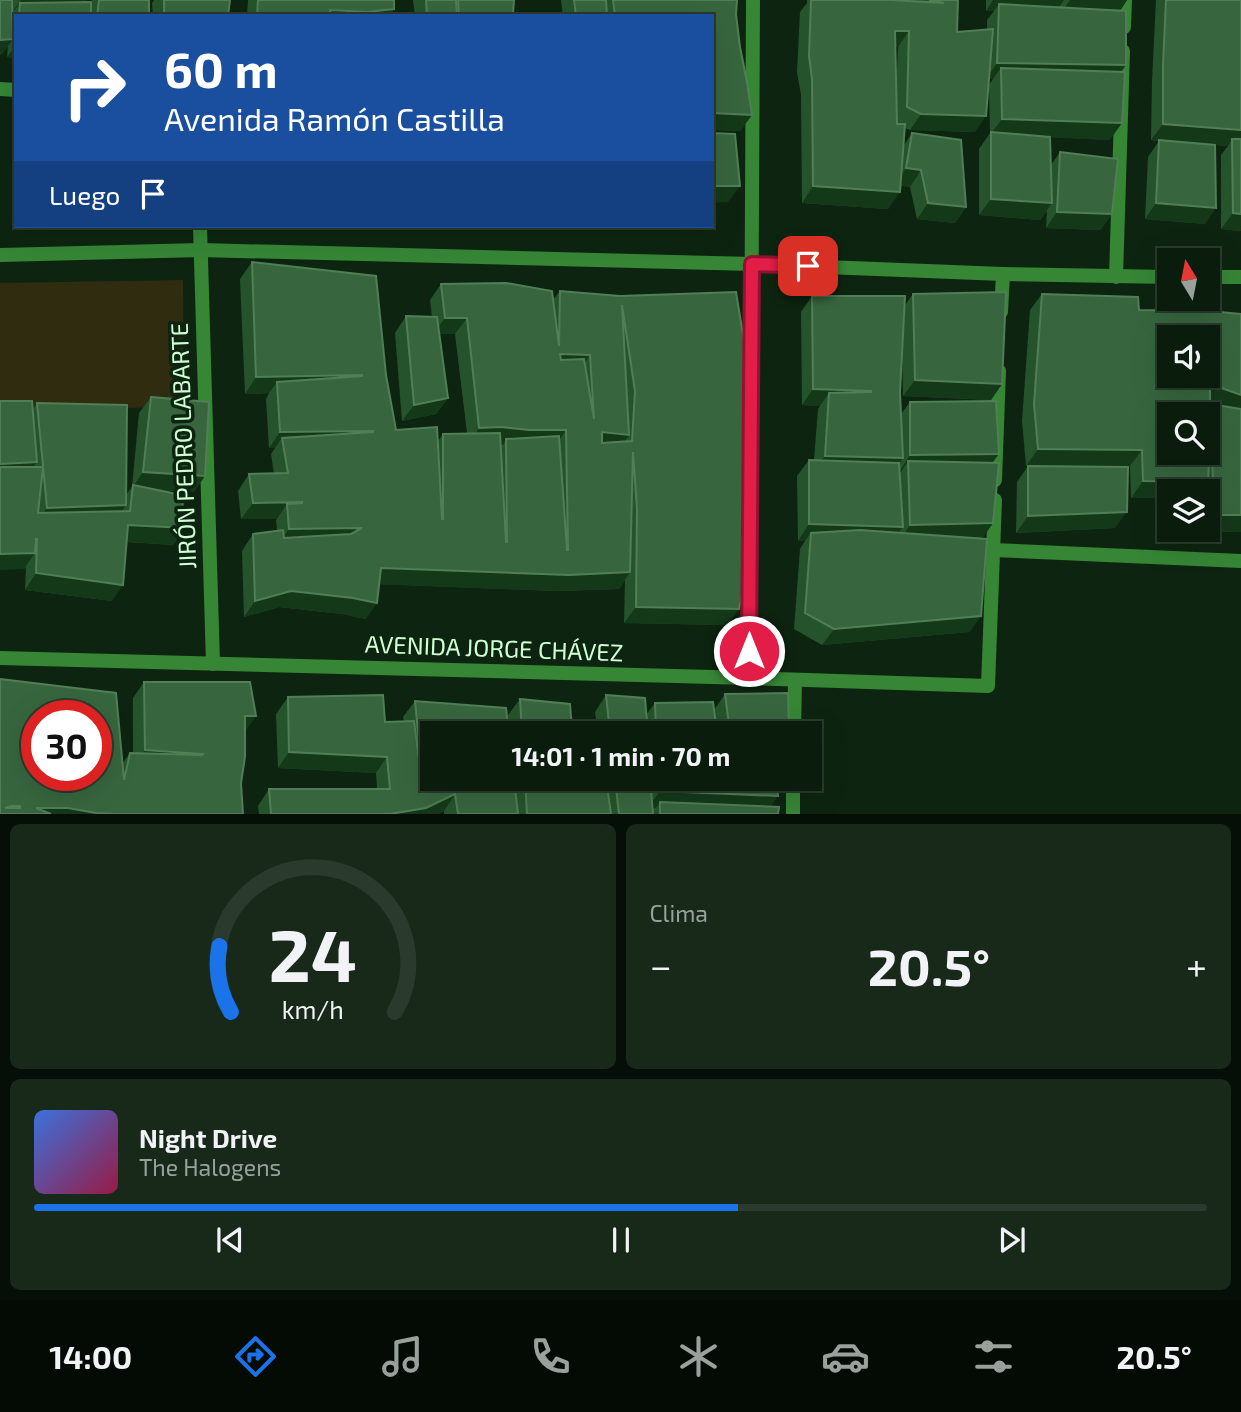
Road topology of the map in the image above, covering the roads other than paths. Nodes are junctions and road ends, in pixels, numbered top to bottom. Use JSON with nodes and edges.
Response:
{"nodes":[{"id":1,"x":753,"y":0,"type":"edge"},
{"id":2,"x":1125,"y":0,"type":"edge"},
{"id":3,"x":200,"y":228,"type":"edge"},
{"id":4,"x":201,"y":250,"type":"junction"},
{"id":5,"x":0,"y":256,"type":"edge"},
{"id":6,"x":752,"y":264,"type":"junction"},
{"id":7,"x":1003,"y":274,"type":"junction"},
{"id":8,"x":1116,"y":277,"type":"junction"},
{"id":9,"x":1157,"y":277,"type":"edge"},
{"id":10,"x":1220,"y":277,"type":"edge"},
{"id":11,"x":1241,"y":277,"type":"edge"},
{"id":12,"x":1001,"y":329,"type":"edge"},
{"id":13,"x":1000,"y":357,"type":"edge"},
{"id":14,"x":751,"y":416,"type":"edge"},
{"id":15,"x":750,"y":526,"type":"edge"},
{"id":16,"x":993,"y":550,"type":"junction"},
{"id":17,"x":1241,"y":561,"type":"edge"},
{"id":18,"x":0,"y":658,"type":"edge"},
{"id":19,"x":213,"y":664,"type":"junction"},
{"id":20,"x":749,"y":678,"type":"junction"},
{"id":21,"x":796,"y":680,"type":"junction"},
{"id":22,"x":794,"y":721,"type":"edge"},
{"id":23,"x":793,"y":791,"type":"edge"},
{"id":24,"x":793,"y":814,"type":"edge"}],
"edges":[{"from":1,"to":6,"type":"street"},
{"from":2,"to":8,"type":"street"},
{"from":3,"to":4,"type":"street","name":"JIRÓN PEDRO LABARTE"},
{"from":4,"to":5,"type":"street"},
{"from":4,"to":6,"type":"street"},
{"from":4,"to":19,"type":"street","name":"JIRÓN PEDRO LABARTE"},
{"from":6,"to":7,"type":"street"},
{"from":6,"to":14,"type":"street"},
{"from":7,"to":8,"type":"street"},
{"from":7,"to":12,"type":"street"},
{"from":8,"to":9,"type":"street"},
{"from":10,"to":11,"type":"street"},
{"from":13,"to":16,"type":"street"},
{"from":15,"to":20,"type":"street"},
{"from":16,"to":17,"type":"street"},
{"from":16,"to":21,"type":"street","name":"AVENIDA JORGE CHÁVEZ"},
{"from":18,"to":19,"type":"street","name":"AVENIDA JORGE CHÁVEZ"},
{"from":19,"to":20,"type":"street","name":"AVENIDA JORGE CHÁVEZ"},
{"from":20,"to":21,"type":"street","name":"AVENIDA JORGE CHÁVEZ"},
{"from":21,"to":22,"type":"street"},
{"from":23,"to":24,"type":"street"}]}
